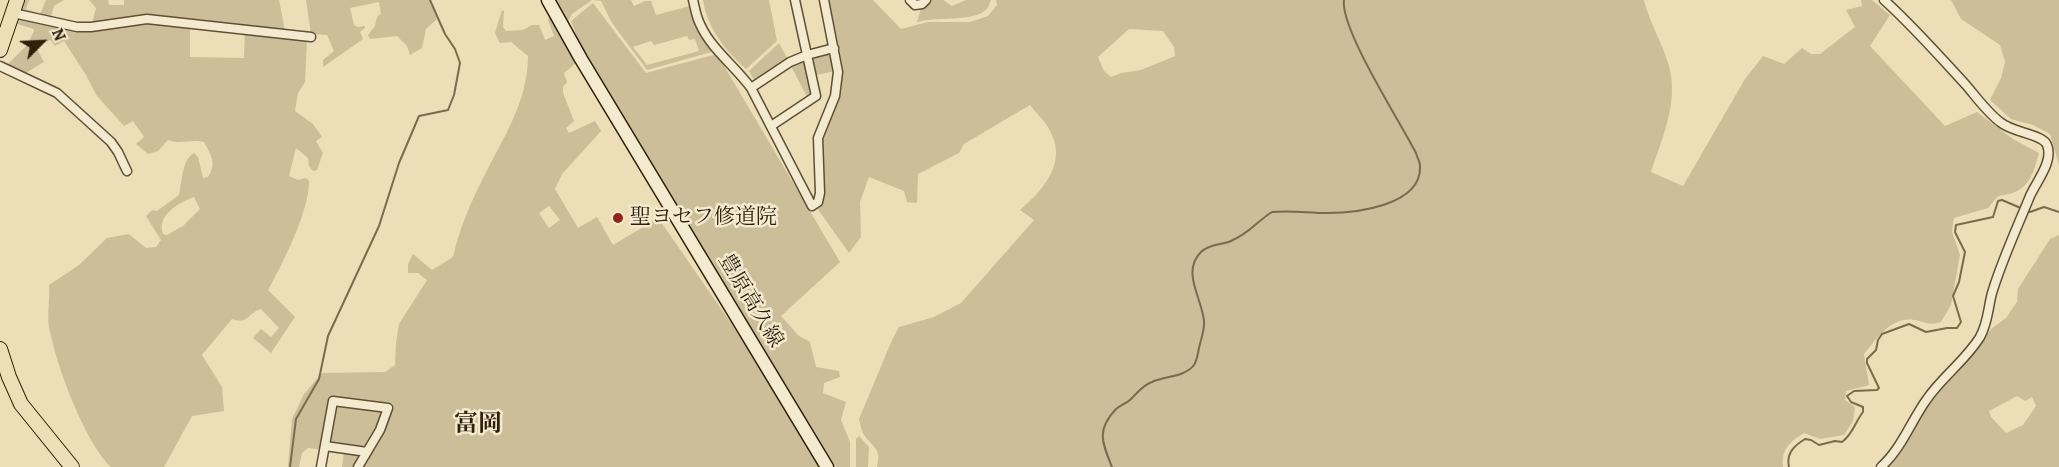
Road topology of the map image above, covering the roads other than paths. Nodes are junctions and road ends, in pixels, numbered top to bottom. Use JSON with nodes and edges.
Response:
{"nodes":[{"id":1,"x":548,"y":0,"type":"edge"},
{"id":2,"x":693,"y":0,"type":"edge"},
{"id":3,"x":795,"y":0,"type":"edge"},
{"id":4,"x":824,"y":0,"type":"edge"},
{"id":5,"x":910,"y":0,"type":"edge"},
{"id":6,"x":926,"y":0,"type":"edge"},
{"id":7,"x":1884,"y":0,"type":"edge"},
{"id":8,"x":15,"y":6,"type":"edge"},
{"id":9,"x":311,"y":37,"type":"dead end"},
{"id":10,"x":834,"y":48,"type":"junction"},
{"id":11,"x":0,"y":50,"type":"edge"},
{"id":12,"x":807,"y":55,"type":"junction"},
{"id":13,"x":0,"y":66,"type":"edge"},
{"id":14,"x":752,"y":88,"type":"junction"},
{"id":15,"x":771,"y":126,"type":"junction"},
{"id":16,"x":127,"y":171,"type":"dead end"},
{"id":17,"x":0,"y":349,"type":"edge"},
{"id":18,"x":325,"y":446,"type":"junction"},
{"id":19,"x":367,"y":452,"type":"junction"},
{"id":20,"x":72,"y":467,"type":"edge"},
{"id":21,"x":321,"y":467,"type":"edge"},
{"id":22,"x":358,"y":467,"type":"edge"},
{"id":23,"x":827,"y":467,"type":"edge"},
{"id":24,"x":1881,"y":467,"type":"edge"}],
"edges":[{"from":1,"to":23,"type":"main road","name":"豊原高久線"},
{"from":2,"to":14,"type":"street"},
{"from":3,"to":12,"type":"street"},
{"from":4,"to":10,"type":"street"},
{"from":5,"to":6,"type":"street"},
{"from":7,"to":24,"type":"street"},
{"from":8,"to":9,"type":"street"},
{"from":8,"to":11,"type":"main road"},
{"from":10,"to":12,"type":"street"},
{"from":10,"to":15,"type":"street"},
{"from":12,"to":14,"type":"street"},
{"from":12,"to":15,"type":"street"},
{"from":13,"to":16,"type":"street"},
{"from":14,"to":15,"type":"street"},
{"from":17,"to":20,"type":"main road"},
{"from":18,"to":19,"type":"street"},
{"from":18,"to":19,"type":"street"},
{"from":18,"to":21,"type":"street"},
{"from":19,"to":22,"type":"street"}]}
